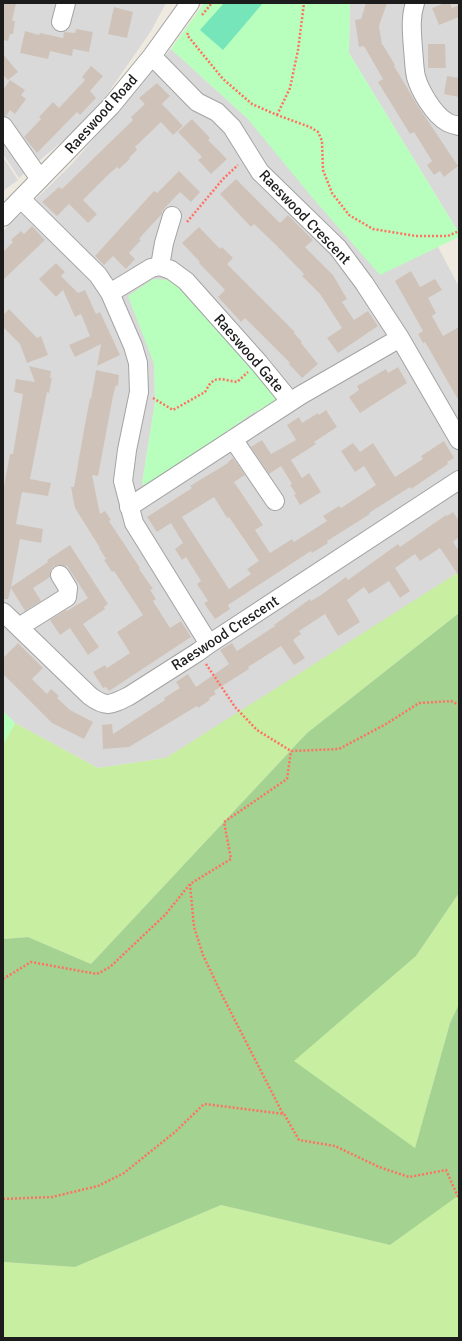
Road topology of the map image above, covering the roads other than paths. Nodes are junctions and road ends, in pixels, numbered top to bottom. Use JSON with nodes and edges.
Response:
{"nodes":[{"id":1,"x":66,"y":3,"type":"edge"},
{"id":2,"x":190,"y":3,"type":"edge"},
{"id":3,"x":415,"y":3,"type":"edge"},
{"id":4,"x":61,"y":22,"type":"dead end"},
{"id":5,"x":152,"y":56,"type":"junction"},
{"id":6,"x":3,"y":126,"type":"edge"},
{"id":7,"x":459,"y":126,"type":"edge"},
{"id":8,"x":40,"y":179,"type":"junction"},
{"id":9,"x":21,"y":199,"type":"junction"},
{"id":10,"x":3,"y":217,"type":"edge"},
{"id":11,"x":177,"y":221,"type":"road end"},
{"id":12,"x":160,"y":266,"type":"junction"},
{"id":13,"x":110,"y":293,"type":"junction"},
{"id":14,"x":400,"y":338,"type":"junction"},
{"id":15,"x":290,"y":402,"type":"junction"},
{"id":16,"x":233,"y":439,"type":"junction"},
{"id":17,"x":459,"y":440,"type":"edge"},
{"id":18,"x":459,"y":480,"type":"edge"},
{"id":19,"x":275,"y":502,"type":"dead end"},
{"id":20,"x":129,"y":507,"type":"junction"},
{"id":21,"x":60,"y":575,"type":"dead end"},
{"id":22,"x":3,"y":612,"type":"edge"},
{"id":23,"x":19,"y":627,"type":"junction"},
{"id":24,"x":204,"y":648,"type":"junction"}],
"edges":[{"from":1,"to":4,"type":"street"},
{"from":2,"to":5,"type":"street","name":"Raeswood Road"},
{"from":3,"to":7,"type":"street"},
{"from":5,"to":8,"type":"street","name":"Raeswood Road"},
{"from":5,"to":14,"type":"street","name":"Raeswood Crescent"},
{"from":6,"to":8,"type":"street"},
{"from":8,"to":9,"type":"street","name":"Raeswood Road"},
{"from":9,"to":10,"type":"street","name":"Raeswood Road"},
{"from":9,"to":13,"type":"street"},
{"from":11,"to":12,"type":"street"},
{"from":12,"to":13,"type":"street"},
{"from":12,"to":15,"type":"street","name":"Raeswood Gate"},
{"from":13,"to":20,"type":"street"},
{"from":14,"to":15,"type":"street"},
{"from":14,"to":17,"type":"street","name":"Raeswood Crescent"},
{"from":15,"to":16,"type":"street","name":"Raeswood Gate"},
{"from":16,"to":19,"type":"street"},
{"from":16,"to":20,"type":"street","name":"Raeswood Gate"},
{"from":18,"to":24,"type":"street","name":"Raeswood Crescent"},
{"from":20,"to":24,"type":"street"},
{"from":21,"to":23,"type":"street"},
{"from":22,"to":23,"type":"street","name":"Raeswood Crescent"},
{"from":23,"to":24,"type":"street","name":"Raeswood Crescent"}]}
